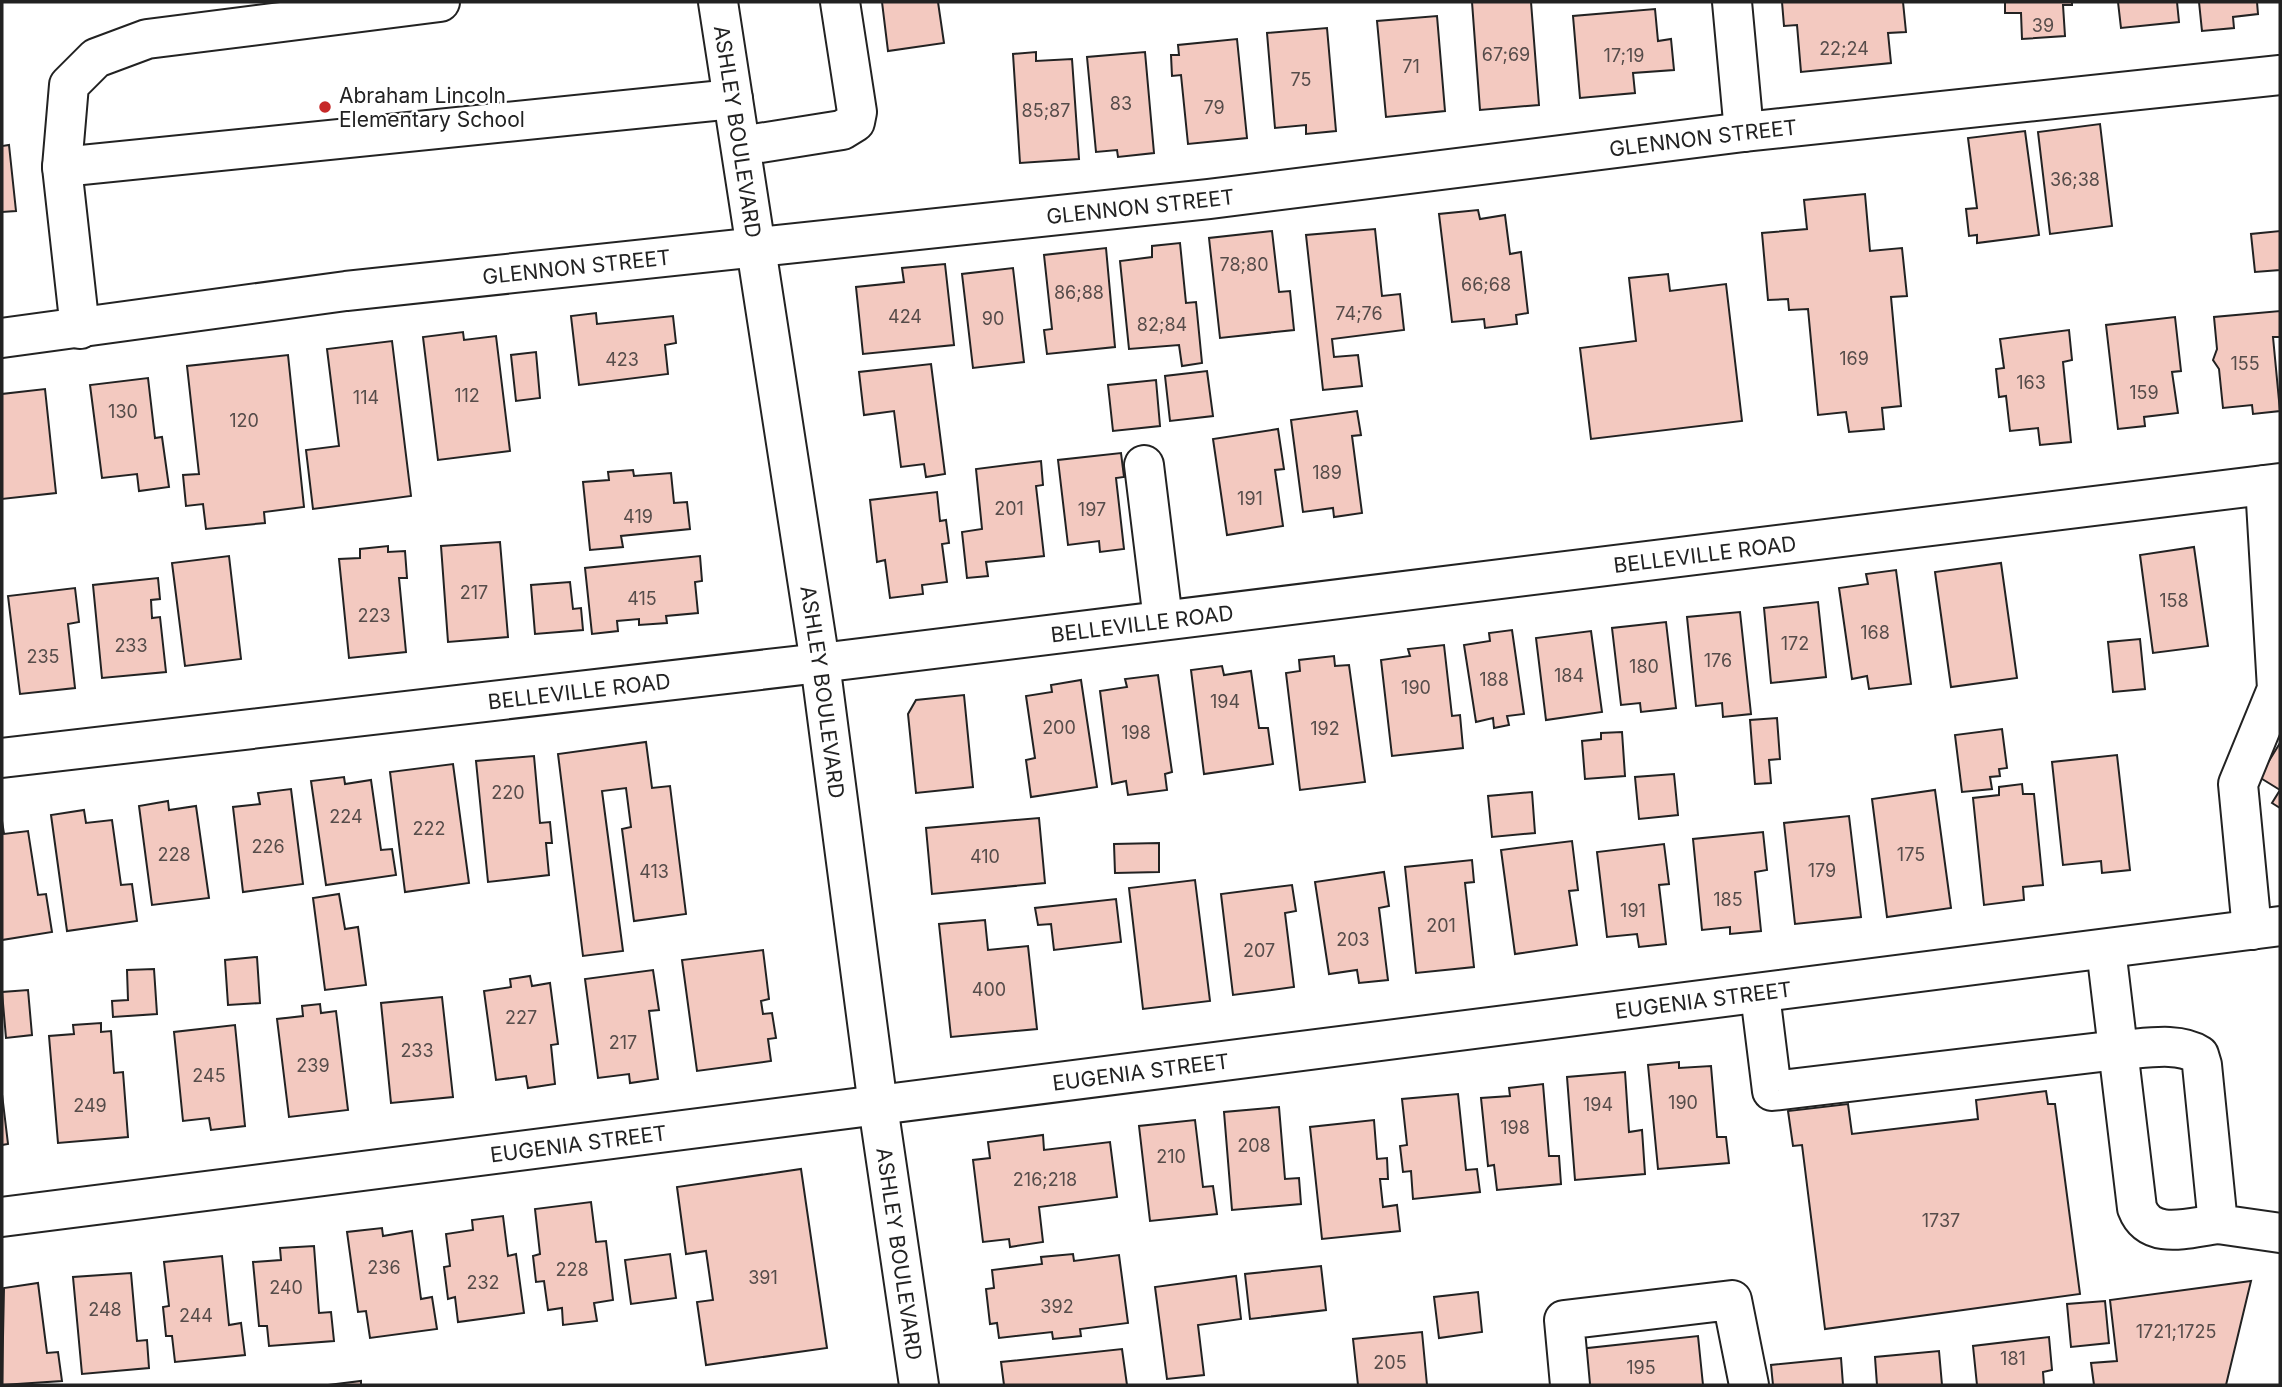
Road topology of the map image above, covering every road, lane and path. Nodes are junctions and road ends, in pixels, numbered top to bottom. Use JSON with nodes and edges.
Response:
{"nodes":[{"id":1,"x":440,"y":2,"type":"edge"},
{"id":2,"x":718,"y":2,"type":"edge"},
{"id":3,"x":841,"y":2,"type":"edge"},
{"id":4,"x":1731,"y":2,"type":"edge"},
{"id":5,"x":2280,"y":75,"type":"edge"},
{"id":6,"x":733,"y":99,"type":"junction"},
{"id":7,"x":1744,"y":132,"type":"junction"},
{"id":8,"x":741,"y":146,"type":"junction"},
{"id":9,"x":62,"y":167,"type":"junction"},
{"id":10,"x":757,"y":248,"type":"junction"},
{"id":11,"x":80,"y":329,"type":"junction"},
{"id":12,"x":2,"y":338,"type":"edge"},
{"id":13,"x":1144,"y":465,"type":"dead end"},
{"id":14,"x":2273,"y":484,"type":"edge"},
{"id":15,"x":1163,"y":621,"type":"junction"},
{"id":16,"x":820,"y":663,"type":"junction"},
{"id":17,"x":2,"y":758,"type":"edge"},
{"id":18,"x":2266,"y":928,"type":"edge"},
{"id":19,"x":2106,"y":949,"type":"junction"},
{"id":20,"x":1760,"y":994,"type":"junction"},
{"id":21,"x":2119,"y":1050,"type":"junction"},
{"id":22,"x":878,"y":1106,"type":"junction"},
{"id":23,"x":2,"y":1217,"type":"edge"},
{"id":24,"x":2218,"y":1224,"type":"junction"},
{"id":25,"x":2280,"y":1233,"type":"edge"},
{"id":26,"x":919,"y":1385,"type":"edge"},
{"id":27,"x":1570,"y":1385,"type":"edge"},
{"id":28,"x":1749,"y":1385,"type":"edge"}],
"edges":[{"from":1,"to":9,"type":"street"},
{"from":2,"to":6,"type":"street","name":"ASHLEY BOULEVARD"},
{"from":3,"to":8,"type":"street"},
{"from":4,"to":7,"type":"street"},
{"from":5,"to":7,"type":"street","name":"GLENNON STREET"},
{"from":6,"to":8,"type":"street","name":"ASHLEY BOULEVARD"},
{"from":6,"to":9,"type":"street"},
{"from":7,"to":10,"type":"street","name":"GLENNON STREET"},
{"from":8,"to":10,"type":"street","name":"ASHLEY BOULEVARD"},
{"from":9,"to":11,"type":"street"},
{"from":10,"to":11,"type":"street","name":"GLENNON STREET"},
{"from":10,"to":16,"type":"street","name":"ASHLEY BOULEVARD"},
{"from":11,"to":12,"type":"street","name":"GLENNON STREET"},
{"from":13,"to":15,"type":"street"},
{"from":14,"to":15,"type":"street","name":"BELLEVILLE ROAD"},
{"from":14,"to":18,"type":"street"},
{"from":15,"to":16,"type":"street","name":"BELLEVILLE ROAD"},
{"from":16,"to":17,"type":"street","name":"BELLEVILLE ROAD"},
{"from":16,"to":22,"type":"street","name":"ASHLEY BOULEVARD"},
{"from":18,"to":19,"type":"street","name":"EUGENIA STREET"},
{"from":19,"to":20,"type":"street","name":"EUGENIA STREET"},
{"from":19,"to":21,"type":"street"},
{"from":20,"to":21,"type":"street"},
{"from":20,"to":22,"type":"street","name":"EUGENIA STREET"},
{"from":21,"to":24,"type":"street"},
{"from":21,"to":24,"type":"street"},
{"from":22,"to":23,"type":"street","name":"EUGENIA STREET"},
{"from":22,"to":26,"type":"street","name":"ASHLEY BOULEVARD"},
{"from":24,"to":25,"type":"street"},
{"from":27,"to":28,"type":"street"}]}
